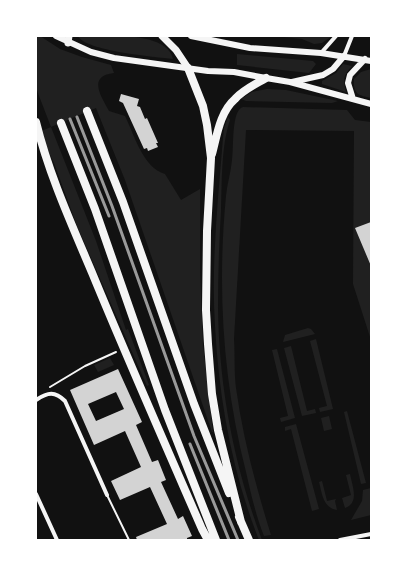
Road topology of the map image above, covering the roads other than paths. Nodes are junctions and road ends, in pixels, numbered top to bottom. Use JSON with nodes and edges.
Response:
{"nodes":[{"id":1,"x":56,"y":36,"type":"edge"},
{"id":2,"x":162,"y":36,"type":"edge"},
{"id":3,"x":191,"y":36,"type":"edge"},
{"id":4,"x":336,"y":36,"type":"edge"},
{"id":5,"x":352,"y":36,"type":"edge"},
{"id":6,"x":69,"y":39,"type":"edge"},
{"id":7,"x":321,"y":53,"type":"junction"},
{"id":8,"x":344,"y":56,"type":"junction"},
{"id":9,"x":368,"y":60,"type":"edge"},
{"id":10,"x":188,"y":68,"type":"junction"},
{"id":11,"x":266,"y":78,"type":"junction"},
{"id":12,"x":290,"y":82,"type":"junction"},
{"id":13,"x":353,"y":100,"type":"junction"},
{"id":14,"x":371,"y":104,"type":"edge"},
{"id":15,"x":87,"y":112,"type":"dead end"},
{"id":16,"x":36,"y":122,"type":"edge"},
{"id":17,"x":61,"y":123,"type":"dead end"},
{"id":18,"x":211,"y":158,"type":"junction"},
{"id":19,"x":36,"y":400,"type":"edge"},
{"id":20,"x":36,"y":494,"type":"edge"},
{"id":21,"x":108,"y":495,"type":"joint"},
{"id":22,"x":241,"y":522,"type":"junction"},
{"id":23,"x":371,"y":534,"type":"edge"},
{"id":24,"x":57,"y":540,"type":"edge"},
{"id":25,"x":129,"y":540,"type":"edge"},
{"id":26,"x":208,"y":540,"type":"edge"},
{"id":27,"x":216,"y":540,"type":"edge"},
{"id":28,"x":249,"y":540,"type":"edge"},
{"id":29,"x":340,"y":540,"type":"edge"}],
"edges":[{"from":1,"to":6,"type":"main road"},
{"from":2,"to":10,"type":"main road"},
{"from":3,"to":7,"type":"main road"},
{"from":4,"to":7,"type":"street"},
{"from":5,"to":8,"type":"street"},
{"from":6,"to":10,"type":"main road"},
{"from":7,"to":8,"type":"main road"},
{"from":8,"to":9,"type":"main road"},
{"from":8,"to":12,"type":"main road"},
{"from":9,"to":13,"type":"main road"},
{"from":10,"to":11,"type":"main road"},
{"from":10,"to":18,"type":"highway"},
{"from":11,"to":12,"type":"main road"},
{"from":11,"to":18,"type":"highway"},
{"from":12,"to":13,"type":"main road"},
{"from":13,"to":14,"type":"main road"},
{"from":15,"to":22,"type":"highway"},
{"from":16,"to":26,"type":"highway"},
{"from":17,"to":27,"type":"highway"},
{"from":18,"to":22,"type":"highway"},
{"from":19,"to":21,"type":"street"},
{"from":20,"to":24,"type":"street"},
{"from":21,"to":25,"type":"lane"},
{"from":22,"to":28,"type":"highway"},
{"from":23,"to":29,"type":"street"}]}
